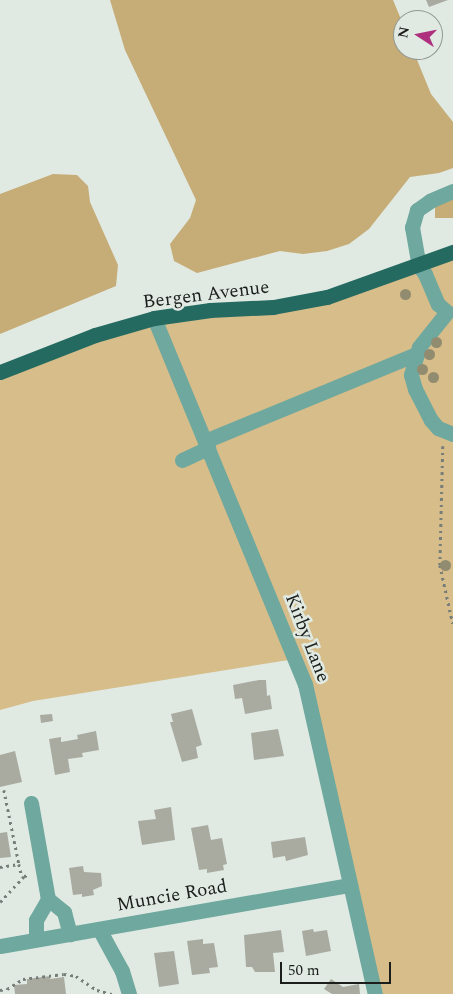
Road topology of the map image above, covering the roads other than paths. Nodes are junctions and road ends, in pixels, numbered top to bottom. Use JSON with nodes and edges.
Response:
{"nodes":[{"id":1,"x":453,"y":191,"type":"edge"},
{"id":2,"x":453,"y":252,"type":"edge"},
{"id":3,"x":419,"y":266,"type":"junction"},
{"id":4,"x":450,"y":312,"type":"edge"},
{"id":5,"x":154,"y":318,"type":"junction"},
{"id":6,"x":418,"y":353,"type":"junction"},
{"id":7,"x":0,"y":372,"type":"edge"},
{"id":8,"x":452,"y":434,"type":"edge"},
{"id":9,"x":206,"y":444,"type":"junction"},
{"id":10,"x":182,"y":460,"type":"dead end"},
{"id":11,"x":31,"y":803,"type":"dead end"},
{"id":12,"x":350,"y":885,"type":"junction"},
{"id":13,"x":48,"y":899,"type":"junction"},
{"id":14,"x":99,"y":928,"type":"junction"},
{"id":15,"x":70,"y":934,"type":"junction"},
{"id":16,"x":36,"y":939,"type":"junction"},
{"id":17,"x":0,"y":946,"type":"edge"},
{"id":18,"x":374,"y":991,"type":"edge"},
{"id":19,"x":129,"y":994,"type":"edge"}],
"edges":[{"from":1,"to":3,"type":"street"},
{"from":2,"to":3,"type":"main road","name":"Bergen Avenue"},
{"from":3,"to":4,"type":"street"},
{"from":3,"to":5,"type":"main road","name":"Bergen Avenue"},
{"from":4,"to":6,"type":"street"},
{"from":5,"to":7,"type":"main road","name":"Bergen Avenue"},
{"from":5,"to":9,"type":"street","name":"Kirby Lane"},
{"from":6,"to":8,"type":"street"},
{"from":6,"to":9,"type":"street"},
{"from":9,"to":10,"type":"street"},
{"from":9,"to":12,"type":"street","name":"Kirby Lane"},
{"from":11,"to":13,"type":"street"},
{"from":12,"to":14,"type":"street","name":"Muncie Road"},
{"from":12,"to":18,"type":"street","name":"Kirby Lane"},
{"from":13,"to":15,"type":"street"},
{"from":13,"to":16,"type":"street"},
{"from":14,"to":15,"type":"street","name":"Muncie Road"},
{"from":14,"to":19,"type":"street"},
{"from":15,"to":16,"type":"street","name":"Muncie Road"},
{"from":16,"to":17,"type":"street","name":"Muncie Road"}]}
